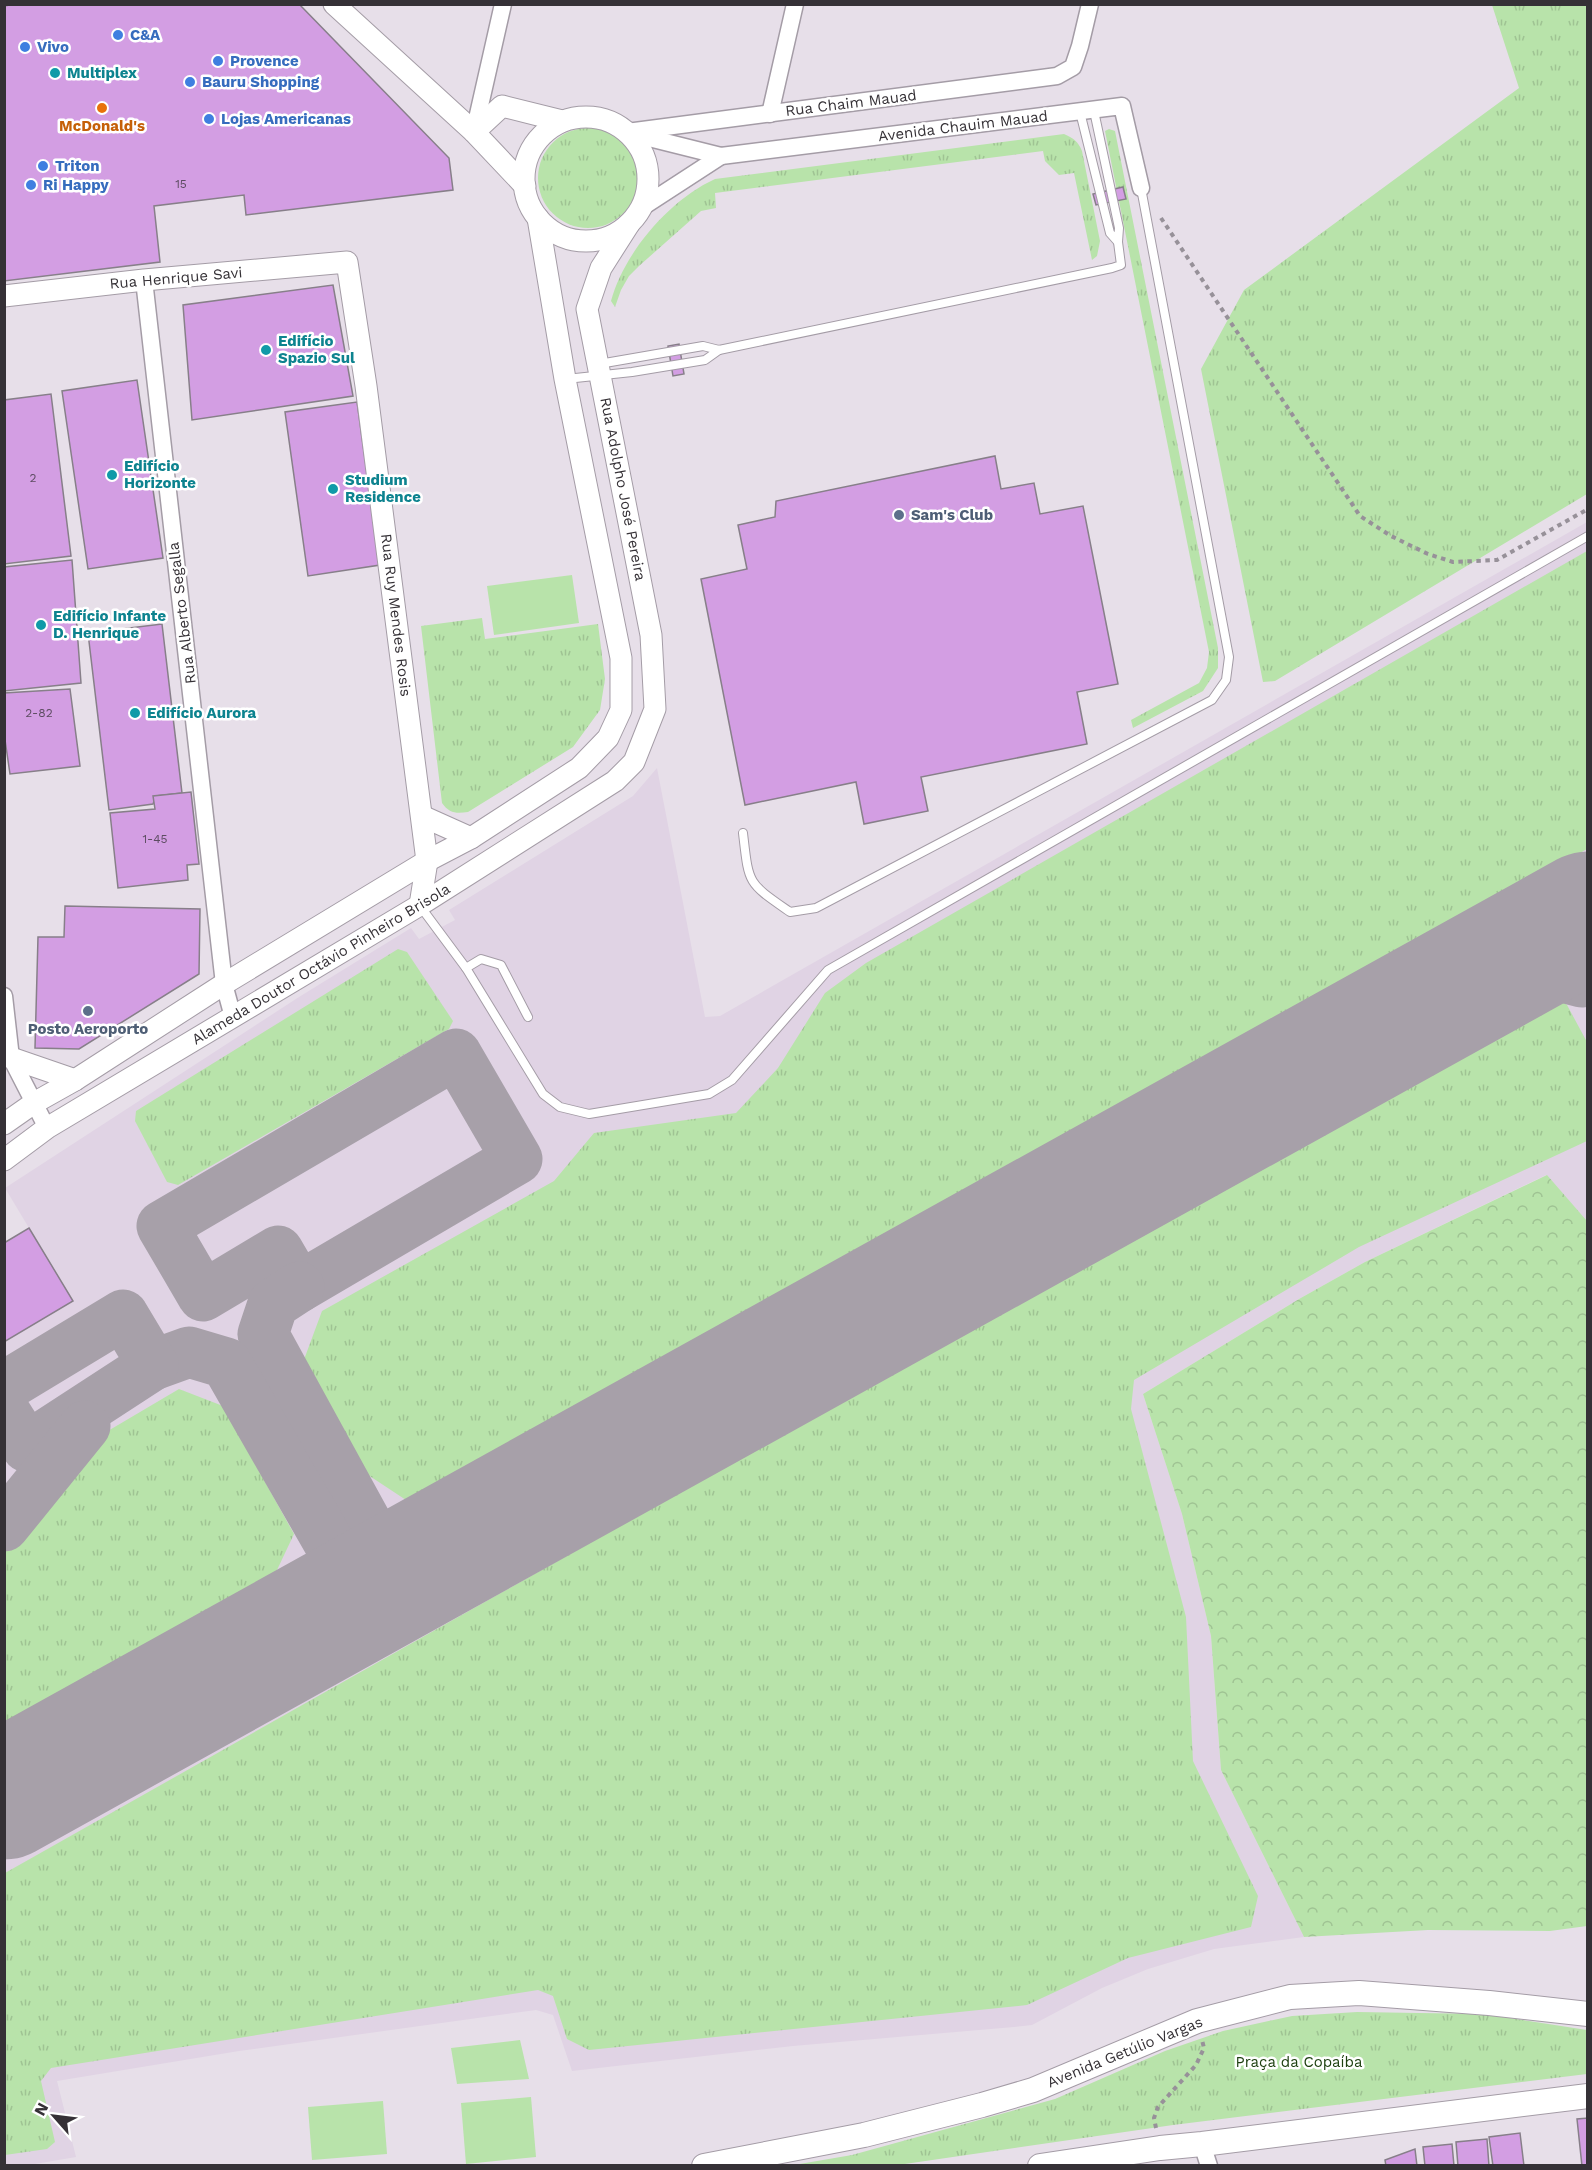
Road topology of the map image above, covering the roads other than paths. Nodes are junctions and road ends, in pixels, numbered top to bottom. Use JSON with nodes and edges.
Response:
{"nodes":[{"id":1,"x":334,"y":4,"type":"edge"},
{"id":2,"x":503,"y":4,"type":"edge"},
{"id":3,"x":795,"y":4,"type":"edge"},
{"id":4,"x":1090,"y":4,"type":"edge"},
{"id":5,"x":1087,"y":111,"type":"junction"},
{"id":6,"x":770,"y":114,"type":"junction"},
{"id":7,"x":562,"y":121,"type":"junction"},
{"id":8,"x":474,"y":132,"type":"junction"},
{"id":9,"x":627,"y":132,"type":"junction"},
{"id":10,"x":721,"y":156,"type":"junction"},
{"id":11,"x":525,"y":186,"type":"junction"},
{"id":12,"x":1141,"y":188,"type":"joint"},
{"id":13,"x":635,"y":216,"type":"junction"},
{"id":14,"x":538,"y":218,"type":"junction"},
{"id":15,"x":1118,"y":242,"type":"junction"},
{"id":16,"x":347,"y":262,"type":"joint"},
{"id":17,"x":144,"y":280,"type":"junction"},
{"id":18,"x":4,"y":296,"type":"edge"},
{"id":19,"x":719,"y":350,"type":"junction"},
{"id":20,"x":600,"y":369,"type":"junction"},
{"id":21,"x":565,"y":379,"type":"junction"},
{"id":22,"x":1587,"y":536,"type":"edge"},
{"id":23,"x":634,"y":762,"type":"joint"},
{"id":24,"x":422,"y":816,"type":"junction"},
{"id":25,"x":743,"y":833,"type":"dead end"},
{"id":26,"x":471,"y":838,"type":"junction"},
{"id":27,"x":427,"y":861,"type":"junction"},
{"id":28,"x":420,"y":905,"type":"junction"},
{"id":29,"x":466,"y":968,"type":"junction"},
{"id":30,"x":225,"y":984,"type":"junction"},
{"id":31,"x":4,"y":996,"type":"edge"},
{"id":32,"x":233,"y":1017,"type":"junction"},
{"id":33,"x":528,"y":1017,"type":"dead end"},
{"id":34,"x":11,"y":1058,"type":"junction"},
{"id":35,"x":75,"y":1080,"type":"junction"},
{"id":36,"x":34,"y":1103,"type":"junction"},
{"id":37,"x":4,"y":1124,"type":"edge"},
{"id":38,"x":47,"y":1128,"type":"junction"},
{"id":39,"x":4,"y":1160,"type":"edge"},
{"id":40,"x":1587,"y":2014,"type":"edge"},
{"id":41,"x":1587,"y":2096,"type":"edge"},
{"id":42,"x":1205,"y":2155,"type":"edge"},
{"id":43,"x":704,"y":2166,"type":"edge"},
{"id":44,"x":1040,"y":2166,"type":"edge"}],
"edges":[{"from":1,"to":8,"type":"street"},
{"from":2,"to":8,"type":"street"},
{"from":3,"to":6,"type":"street"},
{"from":4,"to":6,"type":"street","name":"Rua Chaim Mauad"},
{"from":5,"to":10,"type":"street","name":"Avenida Chauim Mauad"},
{"from":5,"to":12,"type":"street","name":"Avenida Chauim Mauad"},
{"from":5,"to":15,"type":"lane"},
{"from":5,"to":15,"type":"lane"},
{"from":6,"to":9,"type":"street","name":"Rua Chaim Mauad"},
{"from":7,"to":8,"type":"street"},
{"from":7,"to":9,"type":"street"},
{"from":7,"to":11,"type":"street"},
{"from":8,"to":11,"type":"street"},
{"from":9,"to":10,"type":"street","name":"Avenida Chauim Mauad"},
{"from":9,"to":13,"type":"street"},
{"from":10,"to":13,"type":"street","name":"Avenida Chauim Mauad"},
{"from":11,"to":14,"type":"street"},
{"from":12,"to":25,"type":"lane"},
{"from":13,"to":14,"type":"street"},
{"from":13,"to":20,"type":"street","name":"Rua Adolpho José Pereira"},
{"from":14,"to":21,"type":"street"},
{"from":15,"to":19,"type":"lane"},
{"from":16,"to":17,"type":"street","name":"Rua Henrique Savi"},
{"from":16,"to":24,"type":"street","name":"Rua Ruy Mendes Rosis"},
{"from":17,"to":18,"type":"street","name":"Rua Henrique Savi"},
{"from":17,"to":30,"type":"street","name":"Rua Alberto Segalla"},
{"from":19,"to":20,"type":"lane"},
{"from":19,"to":20,"type":"lane"},
{"from":20,"to":21,"type":"lane"},
{"from":20,"to":23,"type":"street","name":"Rua Adolpho José Pereira"},
{"from":21,"to":26,"type":"street","name":"Alameda Doutor Octávio Pinheiro Brisola"},
{"from":22,"to":29,"type":"lane"},
{"from":23,"to":28,"type":"street","name":"Alameda Doutor Octávio Pinheiro Brisola"},
{"from":24,"to":26,"type":"street"},
{"from":24,"to":27,"type":"street","name":"Rua Ruy Mendes Rosis"},
{"from":26,"to":27,"type":"street","name":"Alameda Doutor Octávio Pinheiro Brisola"},
{"from":27,"to":28,"type":"street","name":"Rua Ruy Mendes Rosis"},
{"from":27,"to":30,"type":"street","name":"Alameda Doutor Octávio Pinheiro Brisola"},
{"from":28,"to":29,"type":"lane"},
{"from":28,"to":32,"type":"street","name":"Alameda Doutor Octávio Pinheiro Brisola"},
{"from":29,"to":33,"type":"lane"},
{"from":30,"to":32,"type":"street","name":"Rua Alberto Segalla"},
{"from":30,"to":35,"type":"street","name":"Alameda Doutor Octávio Pinheiro Brisola"},
{"from":31,"to":34,"type":"street"},
{"from":32,"to":38,"type":"street","name":"Alameda Doutor Octávio Pinheiro Brisola"},
{"from":34,"to":35,"type":"street"},
{"from":34,"to":36,"type":"street"},
{"from":35,"to":36,"type":"street","name":"Alameda Doutor Octávio Pinheiro Brisola"},
{"from":36,"to":37,"type":"street","name":"Alameda Doutor Octávio Pinheiro Brisola"},
{"from":36,"to":38,"type":"street"},
{"from":38,"to":39,"type":"street","name":"Alameda Doutor Octávio Pinheiro Brisola"},
{"from":40,"to":43,"type":"main road","name":"Avenida Getúlio Vargas"},
{"from":41,"to":42,"type":"main road"},
{"from":42,"to":44,"type":"main road"}]}
